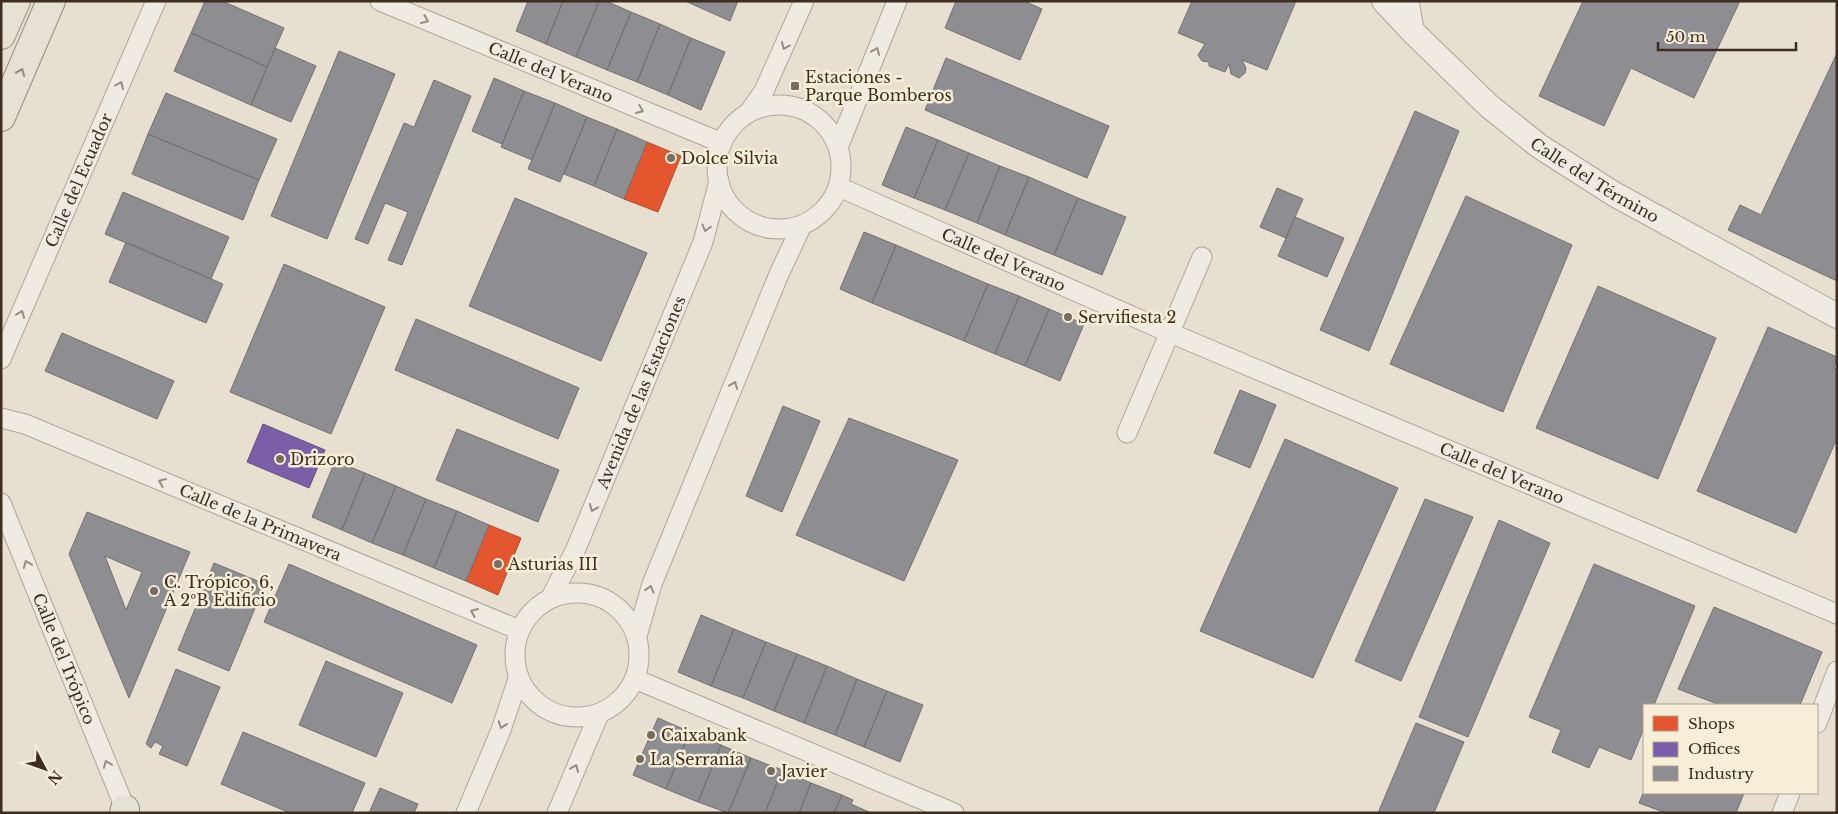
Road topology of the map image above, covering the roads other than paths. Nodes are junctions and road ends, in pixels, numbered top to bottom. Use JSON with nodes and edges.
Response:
{"nodes":[{"id":1,"x":16,"y":1,"type":"edge"},
{"id":2,"x":51,"y":1,"type":"edge"},
{"id":3,"x":156,"y":1,"type":"edge"},
{"id":4,"x":380,"y":1,"type":"edge"},
{"id":5,"x":804,"y":1,"type":"edge"},
{"id":6,"x":897,"y":1,"type":"edge"},
{"id":7,"x":1384,"y":1,"type":"edge"},
{"id":8,"x":1409,"y":1,"type":"edge"},
{"id":9,"x":1,"y":35,"type":"edge"},
{"id":10,"x":1416,"y":36,"type":"junction"},
{"id":11,"x":749,"y":112,"type":"junction"},
{"id":12,"x":1,"y":116,"type":"edge"},
{"id":13,"x":722,"y":143,"type":"junction"},
{"id":14,"x":838,"y":145,"type":"junction"},
{"id":15,"x":719,"y":181,"type":"junction"},
{"id":16,"x":838,"y":188,"type":"junction"},
{"id":17,"x":802,"y":225,"type":"junction"},
{"id":18,"x":1202,"y":256,"type":"dead end"},
{"id":19,"x":1837,"y":316,"type":"edge"},
{"id":20,"x":1168,"y":332,"type":"junction"},
{"id":21,"x":1,"y":359,"type":"edge"},
{"id":22,"x":1,"y":418,"type":"edge"},
{"id":23,"x":1127,"y":433,"type":"dead end"},
{"id":24,"x":1,"y":503,"type":"edge"},
{"id":25,"x":550,"y":598,"type":"junction"},
{"id":26,"x":1837,"y":614,"type":"edge"},
{"id":27,"x":519,"y":630,"type":"junction"},
{"id":28,"x":636,"y":636,"type":"junction"},
{"id":29,"x":1837,"y":671,"type":"edge"},
{"id":30,"x":518,"y":679,"type":"junction"},
{"id":31,"x":635,"y":679,"type":"junction"},
{"id":32,"x":599,"y":714,"type":"junction"},
{"id":33,"x":1818,"y":720,"type":"edge"},
{"id":34,"x":1790,"y":794,"type":"edge"},
{"id":35,"x":125,"y":811,"type":"edge"},
{"id":36,"x":466,"y":813,"type":"edge"},
{"id":37,"x":557,"y":813,"type":"edge"},
{"id":38,"x":954,"y":813,"type":"edge"},
{"id":39,"x":1782,"y":813,"type":"edge"}],
"edges":[{"from":1,"to":9,"type":"main road"},
{"from":12,"to":2,"type":"main road","one_way":true},
{"from":21,"to":3,"type":"street","name":"Calle del Ecuador","one_way":true},
{"from":4,"to":13,"type":"street","name":"Calle del Verano","one_way":true},
{"from":5,"to":11,"type":"street","one_way":true},
{"from":14,"to":6,"type":"street","one_way":true},
{"from":7,"to":10,"type":"street","name":"Calle del Término"},
{"from":8,"to":10,"type":"street"},
{"from":10,"to":19,"type":"street","name":"Calle del Término"},
{"from":11,"to":13,"type":"street"},
{"from":11,"to":14,"type":"street"},
{"from":13,"to":15,"type":"street"},
{"from":14,"to":16,"type":"street"},
{"from":15,"to":17,"type":"street"},
{"from":15,"to":25,"type":"street","name":"Avenida de las Estaciones","one_way":true},
{"from":16,"to":17,"type":"street"},
{"from":16,"to":20,"type":"street","name":"Calle del Verano"},
{"from":28,"to":17,"type":"street","one_way":true},
{"from":18,"to":20,"type":"street"},
{"from":20,"to":23,"type":"street"},
{"from":20,"to":26,"type":"street","name":"Calle del Verano"},
{"from":27,"to":22,"type":"street","name":"Calle de la Primavera","one_way":true},
{"from":35,"to":24,"type":"street","name":"Calle del Trópico","one_way":true},
{"from":25,"to":27,"type":"street"},
{"from":25,"to":28,"type":"street"},
{"from":27,"to":30,"type":"street"},
{"from":28,"to":31,"type":"street"},
{"from":29,"to":33,"type":"street"},
{"from":30,"to":32,"type":"street"},
{"from":30,"to":36,"type":"street","one_way":true},
{"from":31,"to":32,"type":"street"},
{"from":31,"to":38,"type":"street"},
{"from":37,"to":32,"type":"street","one_way":true},
{"from":34,"to":39,"type":"street"}]}
